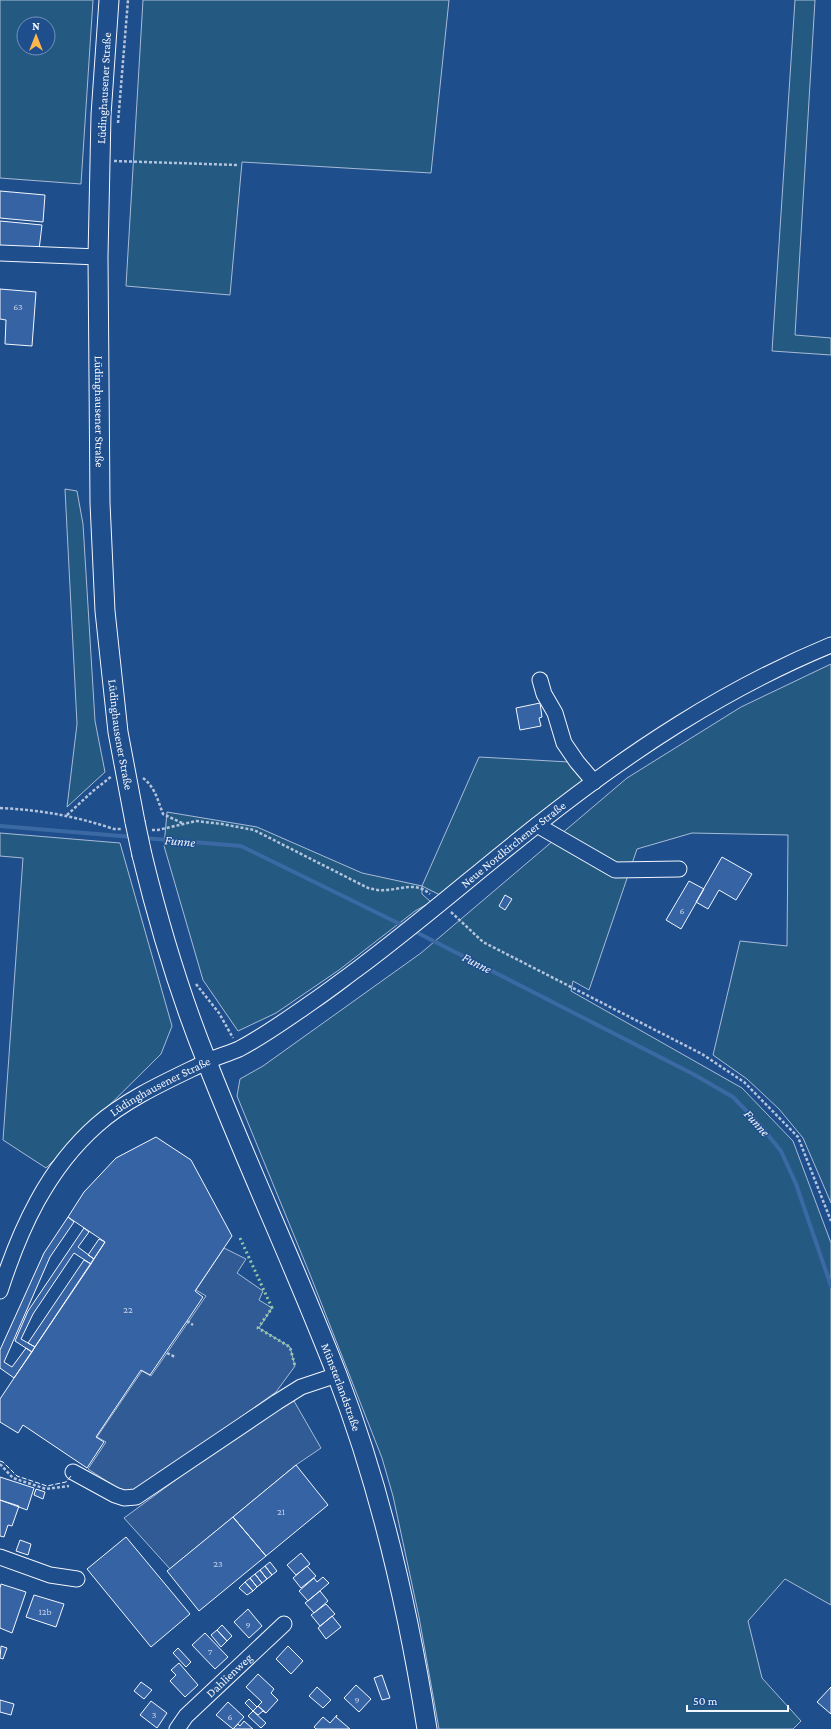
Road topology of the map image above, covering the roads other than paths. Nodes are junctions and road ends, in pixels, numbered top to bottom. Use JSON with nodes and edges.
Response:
{"nodes":[{"id":1,"x":109,"y":0,"type":"edge"},
{"id":2,"x":0,"y":253,"type":"edge"},
{"id":3,"x":98,"y":257,"type":"junction"},
{"id":4,"x":831,"y":645,"type":"edge"},
{"id":5,"x":540,"y":680,"type":"dead end"},
{"id":6,"x":594,"y":782,"type":"junction"},
{"id":7,"x":537,"y":825,"type":"junction"},
{"id":8,"x":679,"y":869,"type":"dead end"},
{"id":9,"x":206,"y":1062,"type":"junction"},
{"id":10,"x":5,"y":1255,"type":"edge"},
{"id":11,"x":0,"y":1291,"type":"edge"},
{"id":12,"x":337,"y":1375,"type":"junction"},
{"id":13,"x":73,"y":1472,"type":"dead end"},
{"id":14,"x":0,"y":1557,"type":"edge"},
{"id":15,"x":77,"y":1580,"type":"dead end"},
{"id":16,"x":284,"y":1624,"type":"dead end"},
{"id":17,"x":177,"y":1729,"type":"edge"},
{"id":18,"x":427,"y":1729,"type":"edge"}],
"edges":[{"from":1,"to":3,"type":"main road","name":"Lüdinghausener Straße"},
{"from":2,"to":3,"type":"street"},
{"from":3,"to":9,"type":"main road","name":"Lüdinghausener Straße","bridge":true},
{"from":4,"to":6,"type":"street","name":"Neue Nordkirchener Straße"},
{"from":5,"to":6,"type":"street"},
{"from":6,"to":7,"type":"street","name":"Neue Nordkirchener Straße"},
{"from":7,"to":8,"type":"street"},
{"from":7,"to":9,"type":"street","name":"Neue Nordkirchener Straße"},
{"from":9,"to":10,"type":"street","name":"Lüdinghausener Straße"},
{"from":9,"to":12,"type":"main road","name":"Münsterlandstraße"},
{"from":10,"to":11,"type":"street","name":"Lüdinghausener Straße"},
{"from":12,"to":13,"type":"street"},
{"from":12,"to":18,"type":"main road","name":"Münsterlandstraße"},
{"from":14,"to":15,"type":"street"},
{"from":16,"to":17,"type":"street","name":"Dahlienweg"}]}
